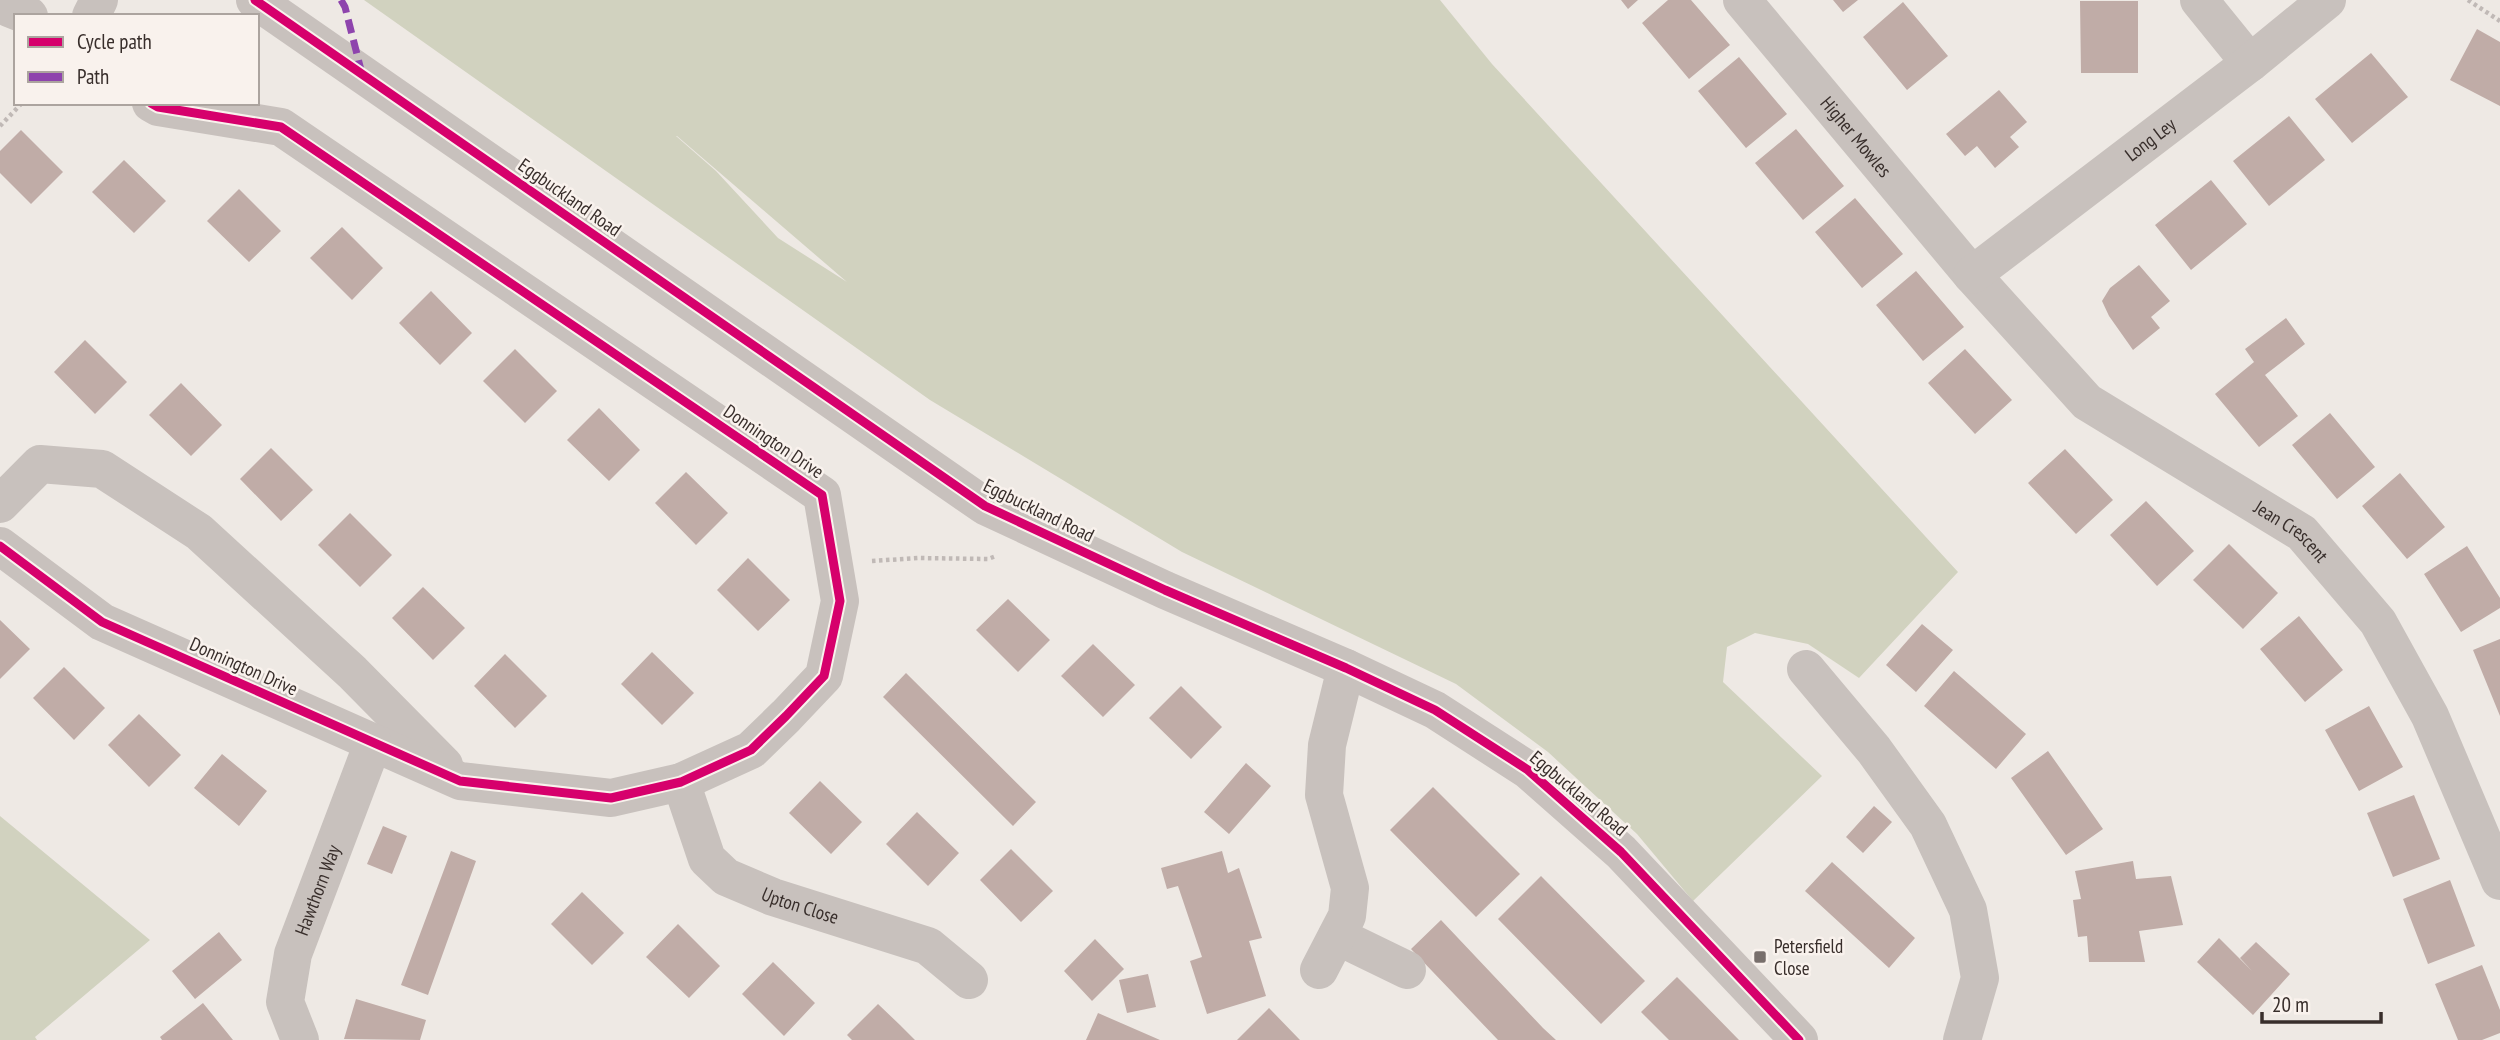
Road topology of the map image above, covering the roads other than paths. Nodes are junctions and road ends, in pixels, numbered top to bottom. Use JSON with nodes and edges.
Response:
{"nodes":[{"id":1,"x":0,"y":0,"type":"edge"},
{"id":2,"x":255,"y":0,"type":"edge"},
{"id":3,"x":1742,"y":0,"type":"edge"},
{"id":4,"x":2199,"y":0,"type":"edge"},
{"id":5,"x":2327,"y":0,"type":"edge"},
{"id":6,"x":24,"y":14,"type":"edge"},
{"id":7,"x":2250,"y":63,"type":"junction"},
{"id":8,"x":154,"y":105,"type":"edge"},
{"id":9,"x":1972,"y":275,"type":"junction"},
{"id":10,"x":0,"y":504,"type":"edge"},
{"id":11,"x":0,"y":546,"type":"edge"},
{"id":12,"x":1346,"y":668,"type":"junction"},
{"id":13,"x":1806,"y":669,"type":"dead end"},
{"id":14,"x":373,"y":743,"type":"junction"},
{"id":15,"x":460,"y":781,"type":"junction"},
{"id":16,"x":681,"y":782,"type":"junction"},
{"id":17,"x":2500,"y":881,"type":"edge"},
{"id":18,"x":1337,"y":936,"type":"junction"},
{"id":19,"x":1319,"y":970,"type":"dead end"},
{"id":20,"x":1407,"y":971,"type":"dead end"},
{"id":21,"x":969,"y":980,"type":"dead end"},
{"id":22,"x":300,"y":1040,"type":"edge"},
{"id":23,"x":1799,"y":1040,"type":"edge"},
{"id":24,"x":1962,"y":1040,"type":"edge"}],
"edges":[{"from":1,"to":6,"type":"street"},
{"from":2,"to":12,"type":"street","name":"Eggbuckland Road"},
{"from":3,"to":9,"type":"street","name":"Higher Mowles"},
{"from":4,"to":7,"type":"street"},
{"from":5,"to":7,"type":"street","name":"Long Ley"},
{"from":7,"to":9,"type":"street","name":"Long Ley"},
{"from":8,"to":16,"type":"street","name":"Donnington Drive"},
{"from":9,"to":17,"type":"street","name":"Jean Crescent"},
{"from":10,"to":15,"type":"street"},
{"from":11,"to":14,"type":"street","name":"Donnington Drive"},
{"from":12,"to":18,"type":"street"},
{"from":12,"to":23,"type":"street","name":"Eggbuckland Road"},
{"from":13,"to":24,"type":"street"},
{"from":14,"to":15,"type":"street","name":"Donnington Drive"},
{"from":14,"to":22,"type":"street","name":"Hawthorn Way"},
{"from":15,"to":16,"type":"street","name":"Donnington Drive"},
{"from":16,"to":21,"type":"street","name":"Upton Close"},
{"from":18,"to":19,"type":"street"},
{"from":18,"to":20,"type":"street"}]}
